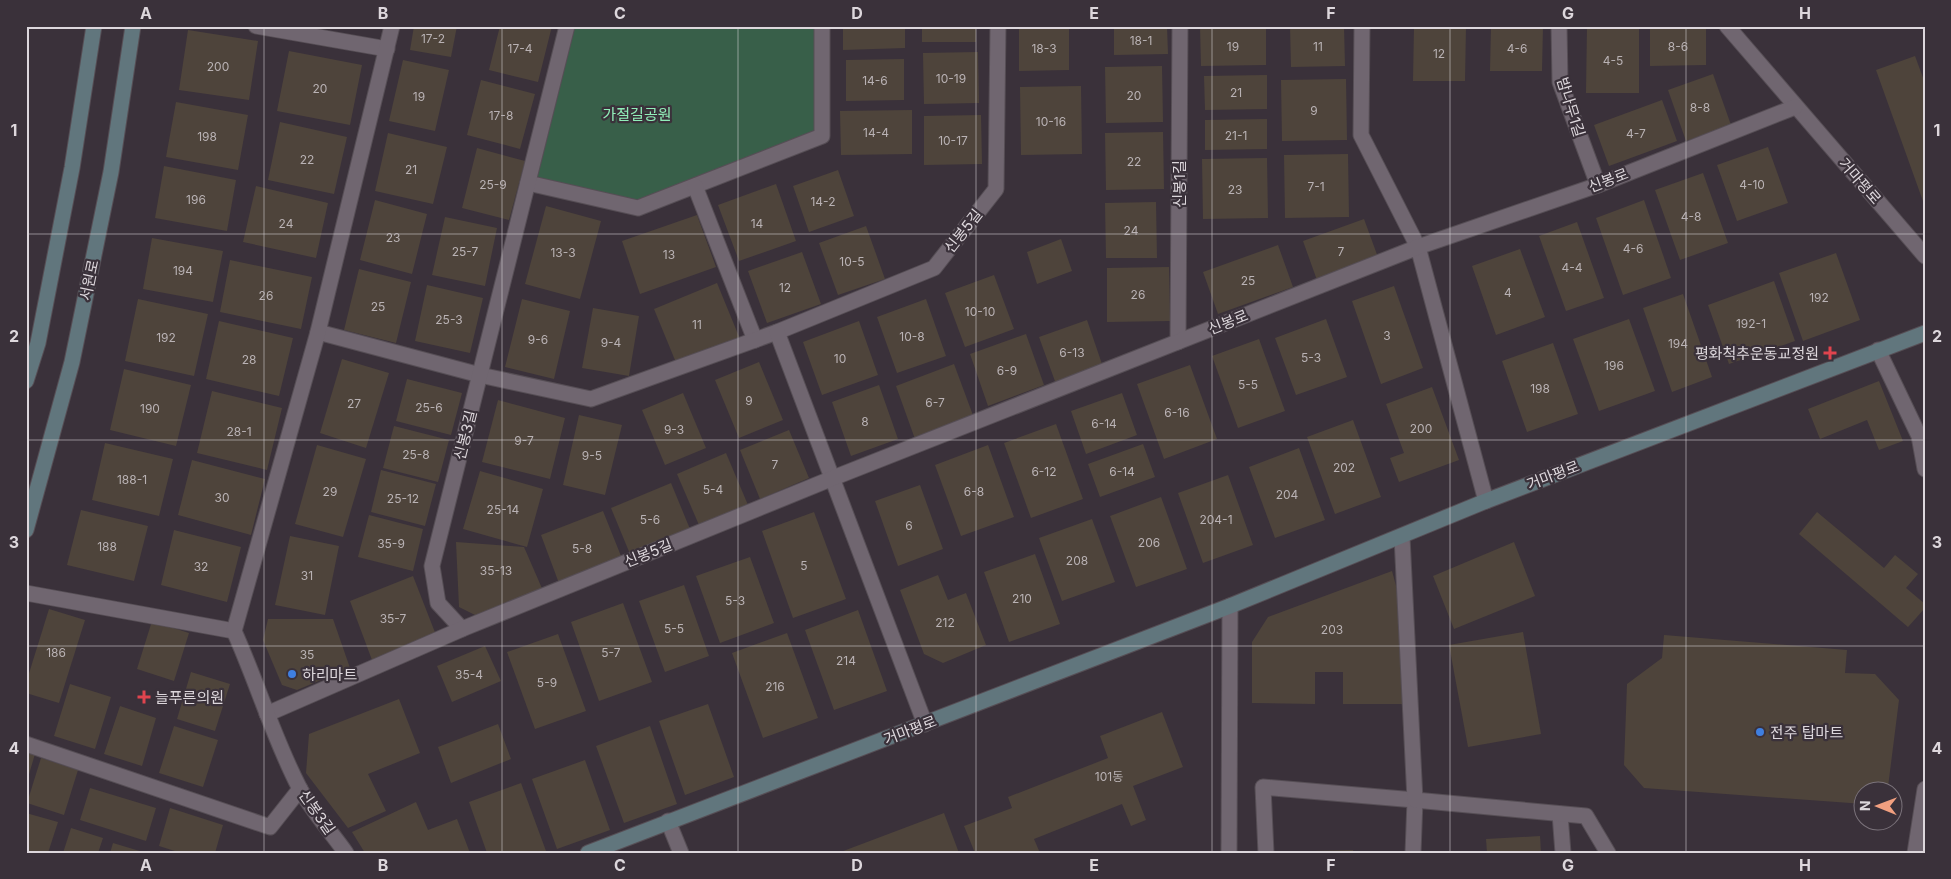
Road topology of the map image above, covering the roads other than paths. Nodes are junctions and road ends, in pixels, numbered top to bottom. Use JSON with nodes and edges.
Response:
{"nodes":[{"id":1,"x":94,"y":26,"type":"edge"},
{"id":2,"x":133,"y":26,"type":"edge"},
{"id":3,"x":256,"y":26,"type":"edge"},
{"id":4,"x":392,"y":26,"type":"edge"},
{"id":5,"x":567,"y":26,"type":"edge"},
{"id":6,"x":822,"y":26,"type":"edge"},
{"id":7,"x":998,"y":26,"type":"edge"},
{"id":8,"x":1180,"y":26,"type":"edge"},
{"id":9,"x":1362,"y":26,"type":"edge"},
{"id":10,"x":1559,"y":26,"type":"edge"},
{"id":11,"x":1727,"y":26,"type":"edge"},
{"id":12,"x":387,"y":49,"type":"junction"},
{"id":13,"x":1795,"y":107,"type":"junction"},
{"id":14,"x":528,"y":183,"type":"junction"},
{"id":15,"x":1598,"y":184,"type":"junction"},
{"id":16,"x":695,"y":186,"type":"junction"},
{"id":17,"x":1418,"y":247,"type":"junction"},
{"id":18,"x":1925,"y":256,"type":"edge"},
{"id":19,"x":318,"y":332,"type":"junction"},
{"id":20,"x":777,"y":332,"type":"junction"},
{"id":21,"x":1925,"y":333,"type":"edge"},
{"id":22,"x":755,"y":340,"type":"junction"},
{"id":23,"x":1178,"y":342,"type":"junction"},
{"id":24,"x":1878,"y":350,"type":"junction"},
{"id":25,"x":480,"y":375,"type":"junction"},
{"id":26,"x":26,"y":381,"type":"edge"},
{"id":27,"x":1922,"y":439,"type":"edge"},
{"id":28,"x":1925,"y":469,"type":"edge"},
{"id":29,"x":833,"y":478,"type":"junction"},
{"id":30,"x":1486,"y":501,"type":"junction"},
{"id":31,"x":26,"y":530,"type":"edge"},
{"id":32,"x":1402,"y":537,"type":"junction"},
{"id":33,"x":26,"y":593,"type":"edge"},
{"id":34,"x":1230,"y":606,"type":"junction"},
{"id":35,"x":462,"y":629,"type":"junction"},
{"id":36,"x":234,"y":631,"type":"junction"},
{"id":37,"x":267,"y":714,"type":"junction"},
{"id":38,"x":925,"y":724,"type":"junction"},
{"id":39,"x":26,"y":744,"type":"edge"},
{"id":40,"x":300,"y":789,"type":"junction"},
{"id":41,"x":1925,"y":789,"type":"edge"},
{"id":42,"x":1415,"y":800,"type":"junction"},
{"id":43,"x":1560,"y":814,"type":"junction"},
{"id":44,"x":668,"y":821,"type":"junction"},
{"id":45,"x":346,"y":853,"type":"edge"},
{"id":46,"x":588,"y":853,"type":"edge"},
{"id":47,"x":680,"y":853,"type":"edge"},
{"id":48,"x":1229,"y":853,"type":"edge"},
{"id":49,"x":1266,"y":853,"type":"edge"},
{"id":50,"x":1413,"y":853,"type":"edge"},
{"id":51,"x":1563,"y":853,"type":"edge"},
{"id":52,"x":1608,"y":853,"type":"edge"},
{"id":53,"x":1915,"y":853,"type":"edge"}],
"edges":[{"from":1,"to":26,"type":"main road"},
{"from":2,"to":31,"type":"main road","name":"서원로"},
{"from":3,"to":12,"type":"street"},
{"from":4,"to":12,"type":"street"},
{"from":5,"to":14,"type":"street","name":"신봉3길"},
{"from":6,"to":16,"type":"street"},
{"from":7,"to":20,"type":"street","name":"신봉5길"},
{"from":8,"to":23,"type":"street","name":"신봉1길"},
{"from":9,"to":17,"type":"street"},
{"from":10,"to":15,"type":"street","name":"밤나무1길"},
{"from":11,"to":13,"type":"street"},
{"from":12,"to":19,"type":"street"},
{"from":13,"to":15,"type":"street","name":"신봉로"},
{"from":13,"to":18,"type":"street","name":"거마평로"},
{"from":14,"to":16,"type":"street"},
{"from":14,"to":25,"type":"street","name":"신봉3길"},
{"from":15,"to":17,"type":"street","name":"신봉로"},
{"from":16,"to":22,"type":"street"},
{"from":17,"to":23,"type":"street","name":"신봉로"},
{"from":17,"to":30,"type":"street"},
{"from":19,"to":25,"type":"street","name":"신봉5길"},
{"from":19,"to":36,"type":"street"},
{"from":20,"to":22,"type":"street","name":"신봉5길"},
{"from":20,"to":29,"type":"street"},
{"from":21,"to":24,"type":"main road","name":"거마평로"},
{"from":22,"to":25,"type":"street","name":"신봉5길"},
{"from":23,"to":29,"type":"street","name":"신봉5길"},
{"from":24,"to":27,"type":"street"},
{"from":24,"to":30,"type":"main road","name":"거마평로"},
{"from":25,"to":35,"type":"street","name":"신봉3길"},
{"from":27,"to":28,"type":"street"},
{"from":29,"to":35,"type":"street","name":"신봉5길"},
{"from":29,"to":38,"type":"street"},
{"from":30,"to":32,"type":"main road","name":"거마평로"},
{"from":32,"to":34,"type":"main road","name":"거마평로"},
{"from":32,"to":42,"type":"street"},
{"from":33,"to":36,"type":"street"},
{"from":34,"to":38,"type":"main road","name":"거마평로"},
{"from":34,"to":48,"type":"street"},
{"from":35,"to":37,"type":"street"},
{"from":36,"to":37,"type":"street","name":"신봉3길"},
{"from":37,"to":40,"type":"street","name":"신봉3길"},
{"from":38,"to":44,"type":"main road","name":"거마평로"},
{"from":39,"to":40,"type":"street"},
{"from":40,"to":45,"type":"street","name":"신봉3길"},
{"from":41,"to":53,"type":"street"},
{"from":42,"to":43,"type":"street"},
{"from":42,"to":49,"type":"street"},
{"from":42,"to":50,"type":"street"},
{"from":43,"to":51,"type":"street"},
{"from":43,"to":52,"type":"street"},
{"from":44,"to":46,"type":"main road","name":"거마평로"},
{"from":44,"to":47,"type":"street"}]}
